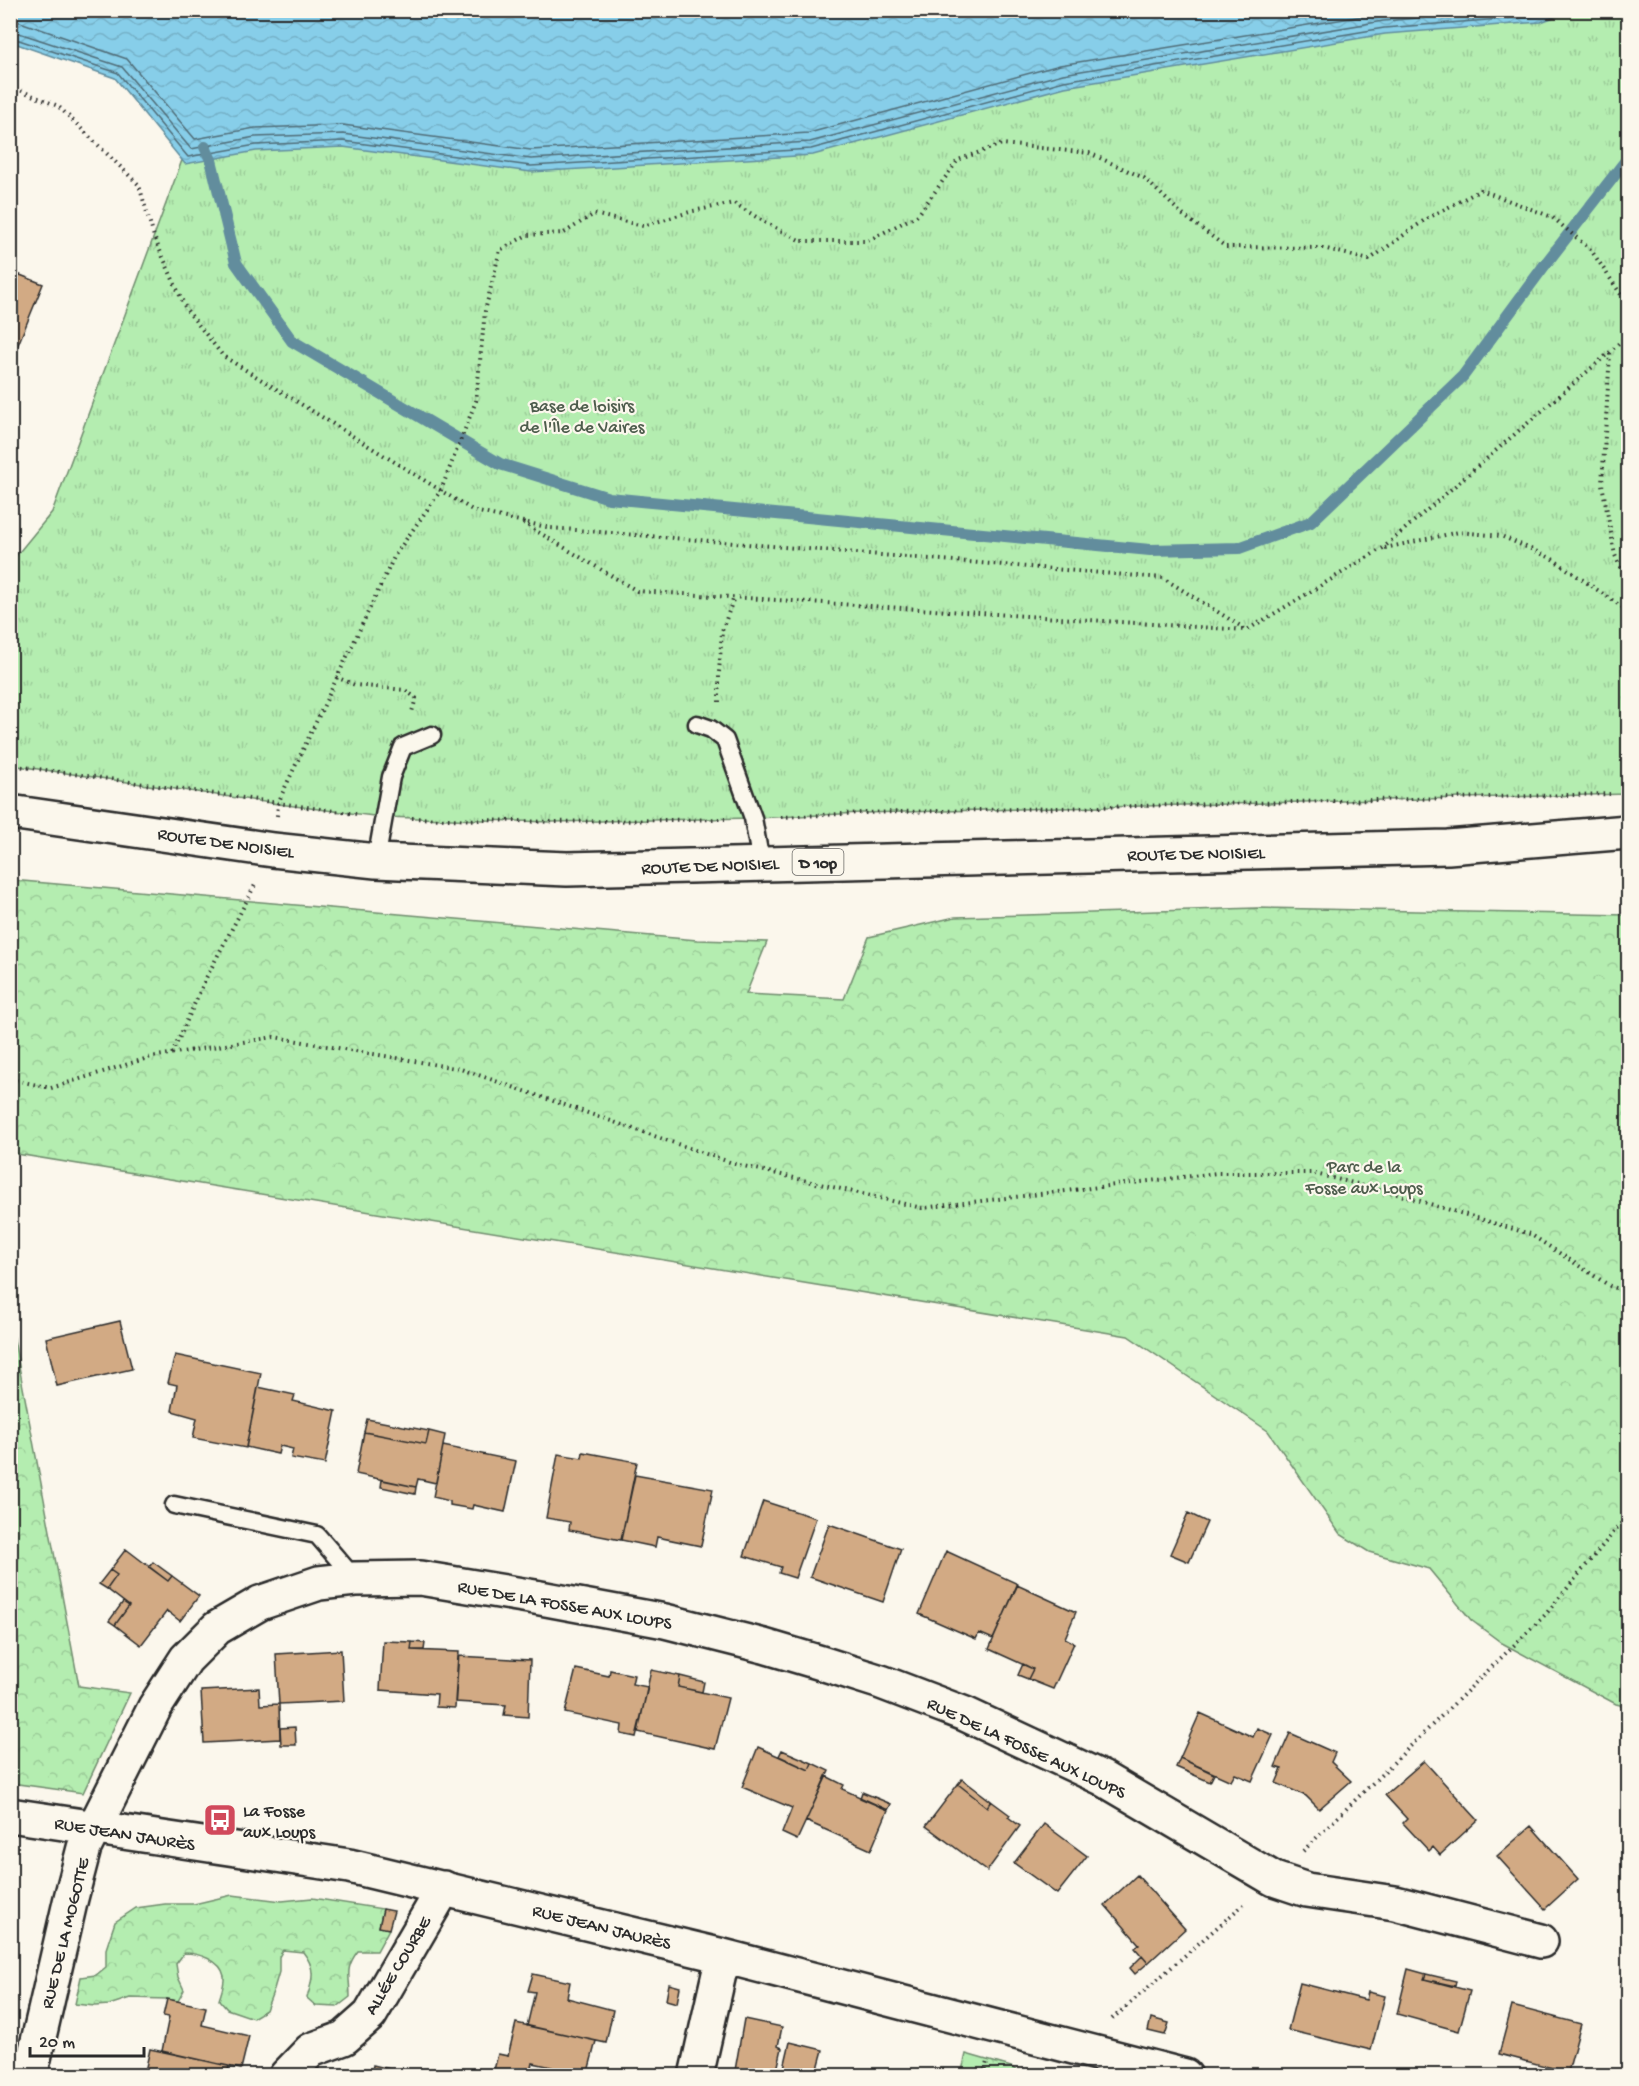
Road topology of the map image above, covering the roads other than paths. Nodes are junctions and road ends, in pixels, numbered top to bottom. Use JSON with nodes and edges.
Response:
{"nodes":[{"id":1,"x":704,"y":727,"type":"road end"},
{"id":2,"x":432,"y":735,"type":"dead end"},
{"id":3,"x":10,"y":812,"type":"edge"},
{"id":4,"x":1629,"y":832,"type":"edge"},
{"id":5,"x":376,"y":861,"type":"junction"},
{"id":6,"x":761,"y":863,"type":"junction"},
{"id":7,"x":174,"y":1505,"type":"dead end"},
{"id":8,"x":355,"y":1579,"type":"junction"},
{"id":9,"x":10,"y":1815,"type":"edge"},
{"id":10,"x":95,"y":1828,"type":"junction"},
{"id":11,"x":444,"y":1888,"type":"junction"},
{"id":12,"x":1541,"y":1941,"type":"dead end"},
{"id":13,"x":723,"y":1956,"type":"junction"},
{"id":14,"x":1077,"y":2063,"type":"edge"},
{"id":15,"x":30,"y":2076,"type":"edge"},
{"id":16,"x":286,"y":2076,"type":"edge"},
{"id":17,"x":696,"y":2076,"type":"edge"},
{"id":18,"x":1185,"y":2076,"type":"edge"}],
"edges":[{"from":1,"to":6,"type":"lane"},
{"from":2,"to":5,"type":"lane"},
{"from":3,"to":5,"type":"street","name":"ROUTE DE NOISIEL","number":"D 10p"},
{"from":4,"to":6,"type":"street","name":"ROUTE DE NOISIEL","number":"D 10p"},
{"from":5,"to":6,"type":"street","name":"ROUTE DE NOISIEL","number":"D 10p"},
{"from":7,"to":8,"type":"lane"},
{"from":8,"to":10,"type":"street","name":"RUE DE LA FOSSE AUX LOUPS"},
{"from":8,"to":12,"type":"street","name":"RUE DE LA FOSSE AUX LOUPS"},
{"from":9,"to":10,"type":"street","name":"RUE JEAN JAURÈS"},
{"from":10,"to":11,"type":"street","name":"RUE JEAN JAURÈS"},
{"from":10,"to":15,"type":"street","name":"RUE DE LA MOGOTTE"},
{"from":11,"to":13,"type":"street","name":"RUE JEAN JAURÈS"},
{"from":11,"to":16,"type":"street","name":"ALLÉE COURBE"},
{"from":13,"to":14,"type":"street","name":"RUE JEAN JAURÈS"},
{"from":13,"to":17,"type":"street"},
{"from":14,"to":18,"type":"street","name":"RUE JEAN JAURÈS"}]}
